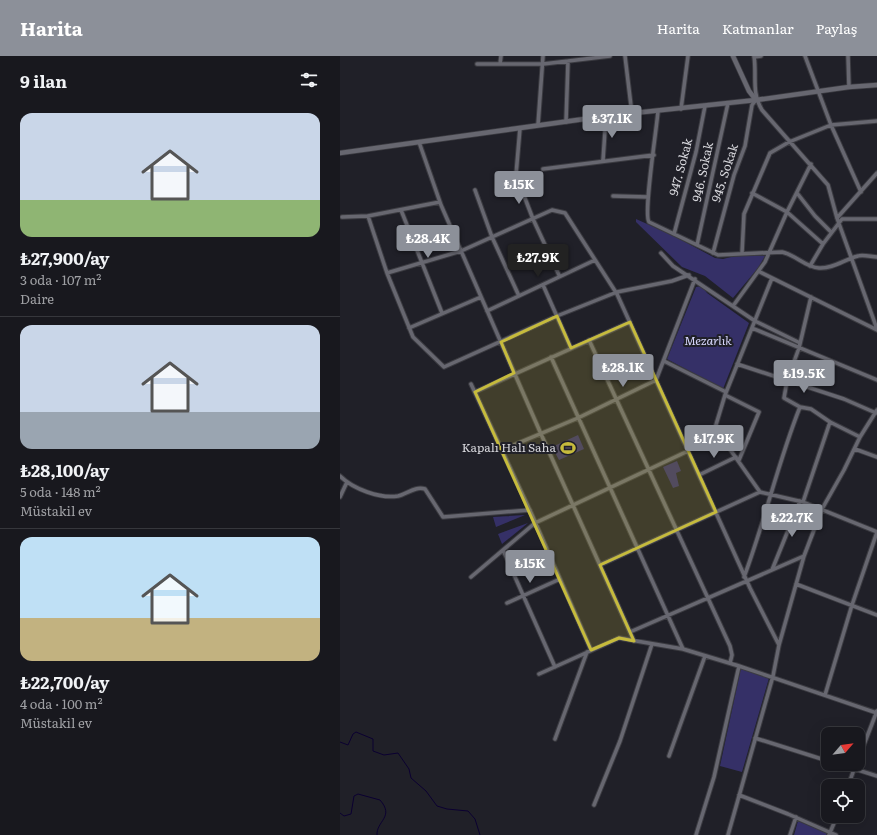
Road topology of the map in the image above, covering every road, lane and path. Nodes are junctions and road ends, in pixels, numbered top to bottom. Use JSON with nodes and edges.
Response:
{"nodes":[{"id":1,"x":501,"y":56,"type":"edge"},
{"id":2,"x":543,"y":56,"type":"edge"},
{"id":3,"x":610,"y":56,"type":"edge"},
{"id":4,"x":626,"y":56,"type":"edge"},
{"id":5,"x":688,"y":56,"type":"edge"},
{"id":6,"x":733,"y":56,"type":"edge"},
{"id":7,"x":754,"y":56,"type":"edge"},
{"id":8,"x":761,"y":56,"type":"edge"},
{"id":9,"x":805,"y":56,"type":"edge"},
{"id":10,"x":848,"y":56,"type":"edge"},
{"id":11,"x":568,"y":62,"type":"junction"},
{"id":12,"x":477,"y":64,"type":"dead end"},
{"id":13,"x":500,"y":64,"type":"junction"},
{"id":14,"x":543,"y":64,"type":"junction"},
{"id":15,"x":877,"y":85,"type":"edge"},
{"id":16,"x":849,"y":87,"type":"junction"},
{"id":17,"x":818,"y":91,"type":"junction"},
{"id":18,"x":756,"y":100,"type":"junction"},
{"id":19,"x":728,"y":103,"type":"junction"},
{"id":20,"x":705,"y":106,"type":"junction"},
{"id":21,"x":681,"y":109,"type":"junction"},
{"id":22,"x":658,"y":111,"type":"junction"},
{"id":23,"x":632,"y":114,"type":"junction"},
{"id":24,"x":606,"y":116,"type":"junction"},
{"id":25,"x":566,"y":122,"type":"junction"},
{"id":26,"x":877,"y":122,"type":"edge"},
{"id":27,"x":538,"y":125,"type":"junction"},
{"id":28,"x":831,"y":125,"type":"junction"},
{"id":29,"x":520,"y":128,"type":"junction"},
{"id":30,"x":418,"y":142,"type":"junction"},
{"id":31,"x":790,"y":142,"type":"junction"},
{"id":32,"x":340,"y":152,"type":"edge"},
{"id":33,"x":654,"y":155,"type":"junction"},
{"id":34,"x":603,"y":160,"type":"junction"},
{"id":35,"x":811,"y":164,"type":"junction"},
{"id":36,"x":543,"y":169,"type":"dead end"},
{"id":37,"x":877,"y":173,"type":"edge"},
{"id":38,"x":475,"y":190,"type":"dead end"},
{"id":39,"x":797,"y":192,"type":"junction"},
{"id":40,"x":861,"y":192,"type":"junction"},
{"id":41,"x":752,"y":193,"type":"junction"},
{"id":42,"x":613,"y":196,"type":"dead end"},
{"id":43,"x":648,"y":197,"type":"junction"},
{"id":44,"x":440,"y":202,"type":"junction"},
{"id":45,"x":401,"y":210,"type":"junction"},
{"id":46,"x":787,"y":212,"type":"junction"},
{"id":47,"x":368,"y":216,"type":"junction"},
{"id":48,"x":342,"y":217,"type":"dead end"},
{"id":49,"x":533,"y":219,"type":"junction"},
{"id":50,"x":877,"y":219,"type":"edge"},
{"id":51,"x":838,"y":220,"type":"junction"},
{"id":52,"x":831,"y":232,"type":"junction"},
{"id":53,"x":674,"y":234,"type":"junction"},
{"id":54,"x":492,"y":237,"type":"junction"},
{"id":55,"x":823,"y":244,"type":"junction"},
{"id":56,"x":697,"y":245,"type":"junction"},
{"id":57,"x":461,"y":251,"type":"junction"},
{"id":58,"x":770,"y":252,"type":"junction"},
{"id":59,"x":661,"y":253,"type":"dead end"},
{"id":60,"x":713,"y":253,"type":"junction"},
{"id":61,"x":742,"y":253,"type":"junction"},
{"id":62,"x":877,"y":257,"type":"edge"},
{"id":63,"x":852,"y":259,"type":"junction"},
{"id":64,"x":596,"y":260,"type":"junction"},
{"id":65,"x":422,"y":263,"type":"junction"},
{"id":66,"x":810,"y":266,"type":"junction"},
{"id":67,"x":760,"y":272,"type":"junction"},
{"id":68,"x":387,"y":273,"type":"junction"},
{"id":69,"x":560,"y":275,"type":"dead end"},
{"id":70,"x":689,"y":275,"type":"junction"},
{"id":71,"x":772,"y":278,"type":"junction"},
{"id":72,"x":695,"y":279,"type":"junction"},
{"id":73,"x":543,"y":285,"type":"junction"},
{"id":74,"x":617,"y":292,"type":"junction"},
{"id":75,"x":519,"y":296,"type":"junction"},
{"id":76,"x":481,"y":297,"type":"junction"},
{"id":77,"x":811,"y":297,"type":"junction"},
{"id":78,"x":733,"y":306,"type":"junction"},
{"id":79,"x":487,"y":311,"type":"junction"},
{"id":80,"x":442,"y":313,"type":"junction"},
{"id":81,"x":557,"y":316,"type":"junction"},
{"id":82,"x":755,"y":321,"type":"junction"},
{"id":83,"x":630,"y":322,"type":"junction"},
{"id":84,"x":409,"y":328,"type":"junction"},
{"id":85,"x":752,"y":328,"type":"junction"},
{"id":86,"x":877,"y":329,"type":"edge"},
{"id":87,"x":589,"y":340,"type":"junction"},
{"id":88,"x":500,"y":342,"type":"junction"},
{"id":89,"x":800,"y":343,"type":"junction"},
{"id":90,"x":571,"y":348,"type":"junction"},
{"id":91,"x":799,"y":348,"type":"junction"},
{"id":92,"x":551,"y":357,"type":"junction"},
{"id":93,"x":664,"y":361,"type":"junction"},
{"id":94,"x":737,"y":364,"type":"junction"},
{"id":95,"x":514,"y":373,"type":"junction"},
{"id":96,"x":656,"y":380,"type":"junction"},
{"id":97,"x":877,"y":380,"type":"edge"},
{"id":98,"x":788,"y":381,"type":"junction"},
{"id":99,"x":471,"y":384,"type":"dead end"},
{"id":100,"x":475,"y":392,"type":"junction"},
{"id":101,"x":725,"y":393,"type":"junction"},
{"id":102,"x":616,"y":400,"type":"junction"},
{"id":103,"x":800,"y":407,"type":"junction"},
{"id":104,"x":876,"y":412,"type":"edge"},
{"id":105,"x":578,"y":418,"type":"junction"},
{"id":106,"x":830,"y":422,"type":"junction"},
{"id":107,"x":715,"y":428,"type":"junction"},
{"id":108,"x":541,"y":434,"type":"junction"},
{"id":109,"x":860,"y":437,"type":"junction"},
{"id":110,"x":854,"y":449,"type":"junction"},
{"id":111,"x":502,"y":450,"type":"junction"},
{"id":112,"x":688,"y":451,"type":"junction"},
{"id":113,"x":877,"y":457,"type":"edge"},
{"id":114,"x":738,"y":458,"type":"junction"},
{"id":115,"x":648,"y":471,"type":"junction"},
{"id":116,"x":699,"y":475,"type":"junction"},
{"id":117,"x":340,"y":476,"type":"edge"},
{"id":118,"x":347,"y":482,"type":"junction"},
{"id":119,"x":610,"y":488,"type":"junction"},
{"id":120,"x":760,"y":492,"type":"junction"},
{"id":121,"x":770,"y":494,"type":"junction"},
{"id":122,"x":340,"y":497,"type":"edge"},
{"id":123,"x":802,"y":501,"type":"junction"},
{"id":124,"x":574,"y":505,"type":"junction"},
{"id":125,"x":822,"y":509,"type":"junction"},
{"id":126,"x":530,"y":510,"type":"junction"},
{"id":127,"x":716,"y":512,"type":"junction"},
{"id":128,"x":535,"y":522,"type":"junction"},
{"id":129,"x":676,"y":531,"type":"junction"},
{"id":130,"x":877,"y":532,"type":"edge"},
{"id":131,"x":637,"y":548,"type":"junction"},
{"id":132,"x":503,"y":550,"type":"junction"},
{"id":133,"x":804,"y":556,"type":"junction"},
{"id":134,"x":600,"y":565,"type":"junction"},
{"id":135,"x":772,"y":570,"type":"junction"},
{"id":136,"x":471,"y":577,"type":"dead end"},
{"id":137,"x":560,"y":579,"type":"junction"},
{"id":138,"x":745,"y":579,"type":"junction"},
{"id":139,"x":796,"y":584,"type":"junction"},
{"id":140,"x":524,"y":596,"type":"junction"},
{"id":141,"x":708,"y":598,"type":"junction"},
{"id":142,"x":507,"y":603,"type":"dead end"},
{"id":143,"x":852,"y":605,"type":"junction"},
{"id":144,"x":668,"y":615,"type":"junction"},
{"id":145,"x":877,"y":615,"type":"edge"},
{"id":146,"x":630,"y":632,"type":"junction"},
{"id":147,"x":634,"y":641,"type":"junction"},
{"id":148,"x":652,"y":644,"type":"junction"},
{"id":149,"x":779,"y":645,"type":"junction"},
{"id":150,"x":591,"y":650,"type":"junction"},
{"id":151,"x":683,"y":650,"type":"junction"},
{"id":152,"x":587,"y":652,"type":"junction"},
{"id":153,"x":704,"y":656,"type":"junction"},
{"id":154,"x":730,"y":663,"type":"junction"},
{"id":155,"x":739,"y":666,"type":"junction"},
{"id":156,"x":555,"y":667,"type":"junction"},
{"id":157,"x":539,"y":674,"type":"dead end"},
{"id":158,"x":773,"y":676,"type":"junction"},
{"id":159,"x":825,"y":695,"type":"junction"},
{"id":160,"x":877,"y":712,"type":"edge"},
{"id":161,"x":755,"y":738,"type":"junction"},
{"id":162,"x":556,"y":739,"type":"dead end"},
{"id":163,"x":865,"y":742,"type":"edge"},
{"id":164,"x":669,"y":756,"type":"dead end"},
{"id":165,"x":821,"y":758,"type":"edge"},
{"id":166,"x":861,"y":771,"type":"edge"},
{"id":167,"x":877,"y":776,"type":"edge"},
{"id":168,"x":739,"y":795,"type":"junction"},
{"id":169,"x":594,"y":805,"type":"dead end"},
{"id":170,"x":796,"y":817,"type":"junction"},
{"id":171,"x":834,"y":823,"type":"edge"},
{"id":172,"x":830,"y":834,"type":"edge"},
{"id":173,"x":696,"y":835,"type":"edge"},
{"id":174,"x":728,"y":835,"type":"edge"},
{"id":175,"x":790,"y":835,"type":"edge"},
{"id":176,"x":836,"y":835,"type":"edge"}],
"edges":[{"from":1,"to":13,"type":"street"},
{"from":2,"to":14,"type":"street"},
{"from":3,"to":11,"type":"street"},
{"from":4,"to":23,"type":"street"},
{"from":5,"to":21,"type":"street"},
{"from":6,"to":18,"type":"street"},
{"from":7,"to":8,"type":"street"},
{"from":7,"to":18,"type":"street","name":"945. Sokak"},
{"from":9,"to":17,"type":"street"},
{"from":10,"to":16,"type":"street"},
{"from":11,"to":14,"type":"street"},
{"from":11,"to":25,"type":"street"},
{"from":12,"to":13,"type":"street"},
{"from":13,"to":14,"type":"street"},
{"from":14,"to":27,"type":"street"},
{"from":15,"to":16,"type":"street"},
{"from":16,"to":17,"type":"street"},
{"from":17,"to":18,"type":"street"},
{"from":17,"to":28,"type":"street"},
{"from":18,"to":19,"type":"street"},
{"from":18,"to":31,"type":"street"},
{"from":18,"to":60,"type":"street","name":"945. Sokak"},
{"from":19,"to":20,"type":"street"},
{"from":19,"to":56,"type":"street","name":"946. Sokak"},
{"from":20,"to":21,"type":"street"},
{"from":20,"to":53,"type":"street","name":"947. Sokak"},
{"from":21,"to":22,"type":"street"},
{"from":22,"to":23,"type":"street"},
{"from":22,"to":33,"type":"street"},
{"from":23,"to":24,"type":"street"},
{"from":24,"to":25,"type":"street"},
{"from":24,"to":34,"type":"street"},
{"from":25,"to":27,"type":"street"},
{"from":26,"to":28,"type":"street"},
{"from":27,"to":29,"type":"street"},
{"from":28,"to":31,"type":"street"},
{"from":28,"to":40,"type":"street"},
{"from":29,"to":30,"type":"street"},
{"from":29,"to":49,"type":"street"},
{"from":30,"to":32,"type":"street"},
{"from":30,"to":44,"type":"street"},
{"from":31,"to":35,"type":"street"},
{"from":31,"to":41,"type":"street"},
{"from":33,"to":34,"type":"street"},
{"from":33,"to":43,"type":"street"},
{"from":34,"to":36,"type":"street"},
{"from":35,"to":39,"type":"street"},
{"from":35,"to":51,"type":"street"},
{"from":37,"to":40,"type":"street"},
{"from":38,"to":54,"type":"street"},
{"from":39,"to":46,"type":"street"},
{"from":39,"to":52,"type":"street"},
{"from":40,"to":51,"type":"street"},
{"from":41,"to":46,"type":"street"},
{"from":41,"to":61,"type":"street"},
{"from":42,"to":43,"type":"street"},
{"from":43,"to":53,"type":"street"},
{"from":44,"to":45,"type":"street"},
{"from":44,"to":57,"type":"street"},
{"from":45,"to":47,"type":"street"},
{"from":45,"to":65,"type":"street"},
{"from":46,"to":55,"type":"street"},
{"from":46,"to":58,"type":"street"},
{"from":47,"to":48,"type":"street"},
{"from":47,"to":68,"type":"street"},
{"from":49,"to":54,"type":"street"},
{"from":49,"to":64,"type":"street"},
{"from":49,"to":69,"type":"street"},
{"from":50,"to":51,"type":"street"},
{"from":51,"to":52,"type":"street"},
{"from":51,"to":63,"type":"street"},
{"from":52,"to":55,"type":"street"},
{"from":53,"to":56,"type":"street"},
{"from":54,"to":57,"type":"street"},
{"from":54,"to":75,"type":"street"},
{"from":55,"to":66,"type":"street"},
{"from":56,"to":60,"type":"street"},
{"from":57,"to":65,"type":"street"},
{"from":57,"to":76,"type":"street"},
{"from":58,"to":61,"type":"street"},
{"from":58,"to":66,"type":"street"},
{"from":58,"to":67,"type":"street"},
{"from":59,"to":70,"type":"street"},
{"from":60,"to":61,"type":"street"},
{"from":62,"to":63,"type":"street"},
{"from":63,"to":66,"type":"street"},
{"from":63,"to":86,"type":"street"},
{"from":64,"to":73,"type":"street"},
{"from":64,"to":74,"type":"street"},
{"from":65,"to":68,"type":"street"},
{"from":65,"to":80,"type":"street"},
{"from":67,"to":71,"type":"street"},
{"from":67,"to":78,"type":"street"},
{"from":68,"to":84,"type":"street"},
{"from":70,"to":72,"type":"street"},
{"from":70,"to":74,"type":"street"},
{"from":71,"to":77,"type":"street"},
{"from":71,"to":82,"type":"street"},
{"from":72,"to":78,"type":"street"},
{"from":72,"to":93,"type":"street"},
{"from":73,"to":75,"type":"street"},
{"from":73,"to":81,"type":"street"},
{"from":74,"to":81,"type":"street"},
{"from":74,"to":83,"type":"street"},
{"from":75,"to":79,"type":"street"},
{"from":76,"to":79,"type":"street"},
{"from":76,"to":80,"type":"street"},
{"from":77,"to":86,"type":"street"},
{"from":77,"to":89,"type":"street"},
{"from":78,"to":82,"type":"street"},
{"from":79,"to":88,"type":"street"},
{"from":80,"to":84,"type":"street"},
{"from":81,"to":88,"type":"street"},
{"from":81,"to":90,"type":"street"},
{"from":82,"to":85,"type":"street"},
{"from":82,"to":89,"type":"street"},
{"from":83,"to":87,"type":"street"},
{"from":83,"to":96,"type":"street"},
{"from":84,"to":88,"type":"street"},
{"from":85,"to":91,"type":"street"},
{"from":85,"to":94,"type":"street"},
{"from":87,"to":90,"type":"street"},
{"from":87,"to":102,"type":"street"},
{"from":88,"to":95,"type":"street"},
{"from":89,"to":91,"type":"street"},
{"from":90,"to":92,"type":"street"},
{"from":91,"to":97,"type":"street"},
{"from":91,"to":98,"type":"street"},
{"from":92,"to":95,"type":"street"},
{"from":92,"to":105,"type":"street"},
{"from":93,"to":96,"type":"street"},
{"from":93,"to":101,"type":"street"},
{"from":94,"to":98,"type":"street"},
{"from":94,"to":101,"type":"street"},
{"from":95,"to":100,"type":"street"},
{"from":95,"to":108,"type":"street"},
{"from":96,"to":102,"type":"street"},
{"from":96,"to":112,"type":"street"},
{"from":98,"to":103,"type":"street"},
{"from":98,"to":104,"type":"street"},
{"from":99,"to":100,"type":"street"},
{"from":100,"to":111,"type":"street"},
{"from":101,"to":107,"type":"street"},
{"from":101,"to":114,"type":"street"},
{"from":102,"to":105,"type":"street"},
{"from":102,"to":115,"type":"street"},
{"from":103,"to":106,"type":"street"},
{"from":103,"to":121,"type":"street"},
{"from":104,"to":109,"type":"street"},
{"from":105,"to":108,"type":"street"},
{"from":105,"to":119,"type":"street"},
{"from":106,"to":109,"type":"street"},
{"from":106,"to":123,"type":"street"},
{"from":107,"to":112,"type":"street"},
{"from":107,"to":114,"type":"street"},
{"from":108,"to":111,"type":"street"},
{"from":108,"to":124,"type":"street"},
{"from":109,"to":110,"type":"street"},
{"from":110,"to":113,"type":"street"},
{"from":110,"to":125,"type":"street"},
{"from":111,"to":126,"type":"street"},
{"from":112,"to":115,"type":"street"},
{"from":112,"to":116,"type":"street"},
{"from":114,"to":116,"type":"street"},
{"from":114,"to":120,"type":"street"},
{"from":115,"to":119,"type":"street"},
{"from":115,"to":129,"type":"street"},
{"from":116,"to":127,"type":"street"},
{"from":117,"to":118,"type":"street"},
{"from":118,"to":122,"type":"street"},
{"from":118,"to":126,"type":"street"},
{"from":119,"to":124,"type":"street"},
{"from":119,"to":131,"type":"street"},
{"from":120,"to":121,"type":"street"},
{"from":120,"to":127,"type":"street"},
{"from":121,"to":123,"type":"street"},
{"from":121,"to":138,"type":"street"},
{"from":123,"to":125,"type":"street"},
{"from":123,"to":135,"type":"street"},
{"from":124,"to":128,"type":"street"},
{"from":124,"to":134,"type":"street"},
{"from":125,"to":130,"type":"street"},
{"from":125,"to":133,"type":"street"},
{"from":126,"to":128,"type":"street"},
{"from":127,"to":129,"type":"street"},
{"from":127,"to":138,"type":"street"},
{"from":128,"to":132,"type":"street"},
{"from":128,"to":137,"type":"street"},
{"from":129,"to":131,"type":"street"},
{"from":129,"to":141,"type":"street"},
{"from":130,"to":143,"type":"street"},
{"from":131,"to":134,"type":"street"},
{"from":131,"to":144,"type":"street"},
{"from":132,"to":136,"type":"street"},
{"from":132,"to":140,"type":"street"},
{"from":133,"to":135,"type":"street"},
{"from":133,"to":139,"type":"street"},
{"from":134,"to":146,"type":"street"},
{"from":135,"to":138,"type":"street"},
{"from":137,"to":140,"type":"street"},
{"from":137,"to":150,"type":"street"},
{"from":138,"to":141,"type":"street"},
{"from":138,"to":149,"type":"street"},
{"from":139,"to":143,"type":"street"},
{"from":139,"to":149,"type":"street"},
{"from":140,"to":142,"type":"street"},
{"from":140,"to":156,"type":"street"},
{"from":141,"to":144,"type":"street"},
{"from":141,"to":154,"type":"street"},
{"from":143,"to":145,"type":"street"},
{"from":143,"to":159,"type":"street"},
{"from":144,"to":146,"type":"street"},
{"from":144,"to":151,"type":"street"},
{"from":146,"to":147,"type":"street"},
{"from":147,"to":148,"type":"street"},
{"from":147,"to":150,"type":"street"},
{"from":148,"to":151,"type":"street"},
{"from":148,"to":169,"type":"street"},
{"from":149,"to":158,"type":"street"},
{"from":150,"to":152,"type":"street"},
{"from":151,"to":153,"type":"street"},
{"from":152,"to":156,"type":"street"},
{"from":152,"to":162,"type":"street"},
{"from":153,"to":154,"type":"street"},
{"from":153,"to":164,"type":"street"},
{"from":154,"to":155,"type":"street"},
{"from":155,"to":158,"type":"street"},
{"from":155,"to":173,"type":"street"},
{"from":156,"to":157,"type":"street"},
{"from":158,"to":159,"type":"street"},
{"from":158,"to":161,"type":"street"},
{"from":159,"to":160,"type":"street"},
{"from":160,"to":163,"type":"street"},
{"from":161,"to":165,"type":"street"},
{"from":161,"to":168,"type":"street"},
{"from":166,"to":167,"type":"street"},
{"from":168,"to":170,"type":"street"},
{"from":168,"to":174,"type":"street"},
{"from":170,"to":172,"type":"street"},
{"from":170,"to":175,"type":"street"},
{"from":171,"to":172,"type":"street"},
{"from":172,"to":176,"type":"street"}]}
